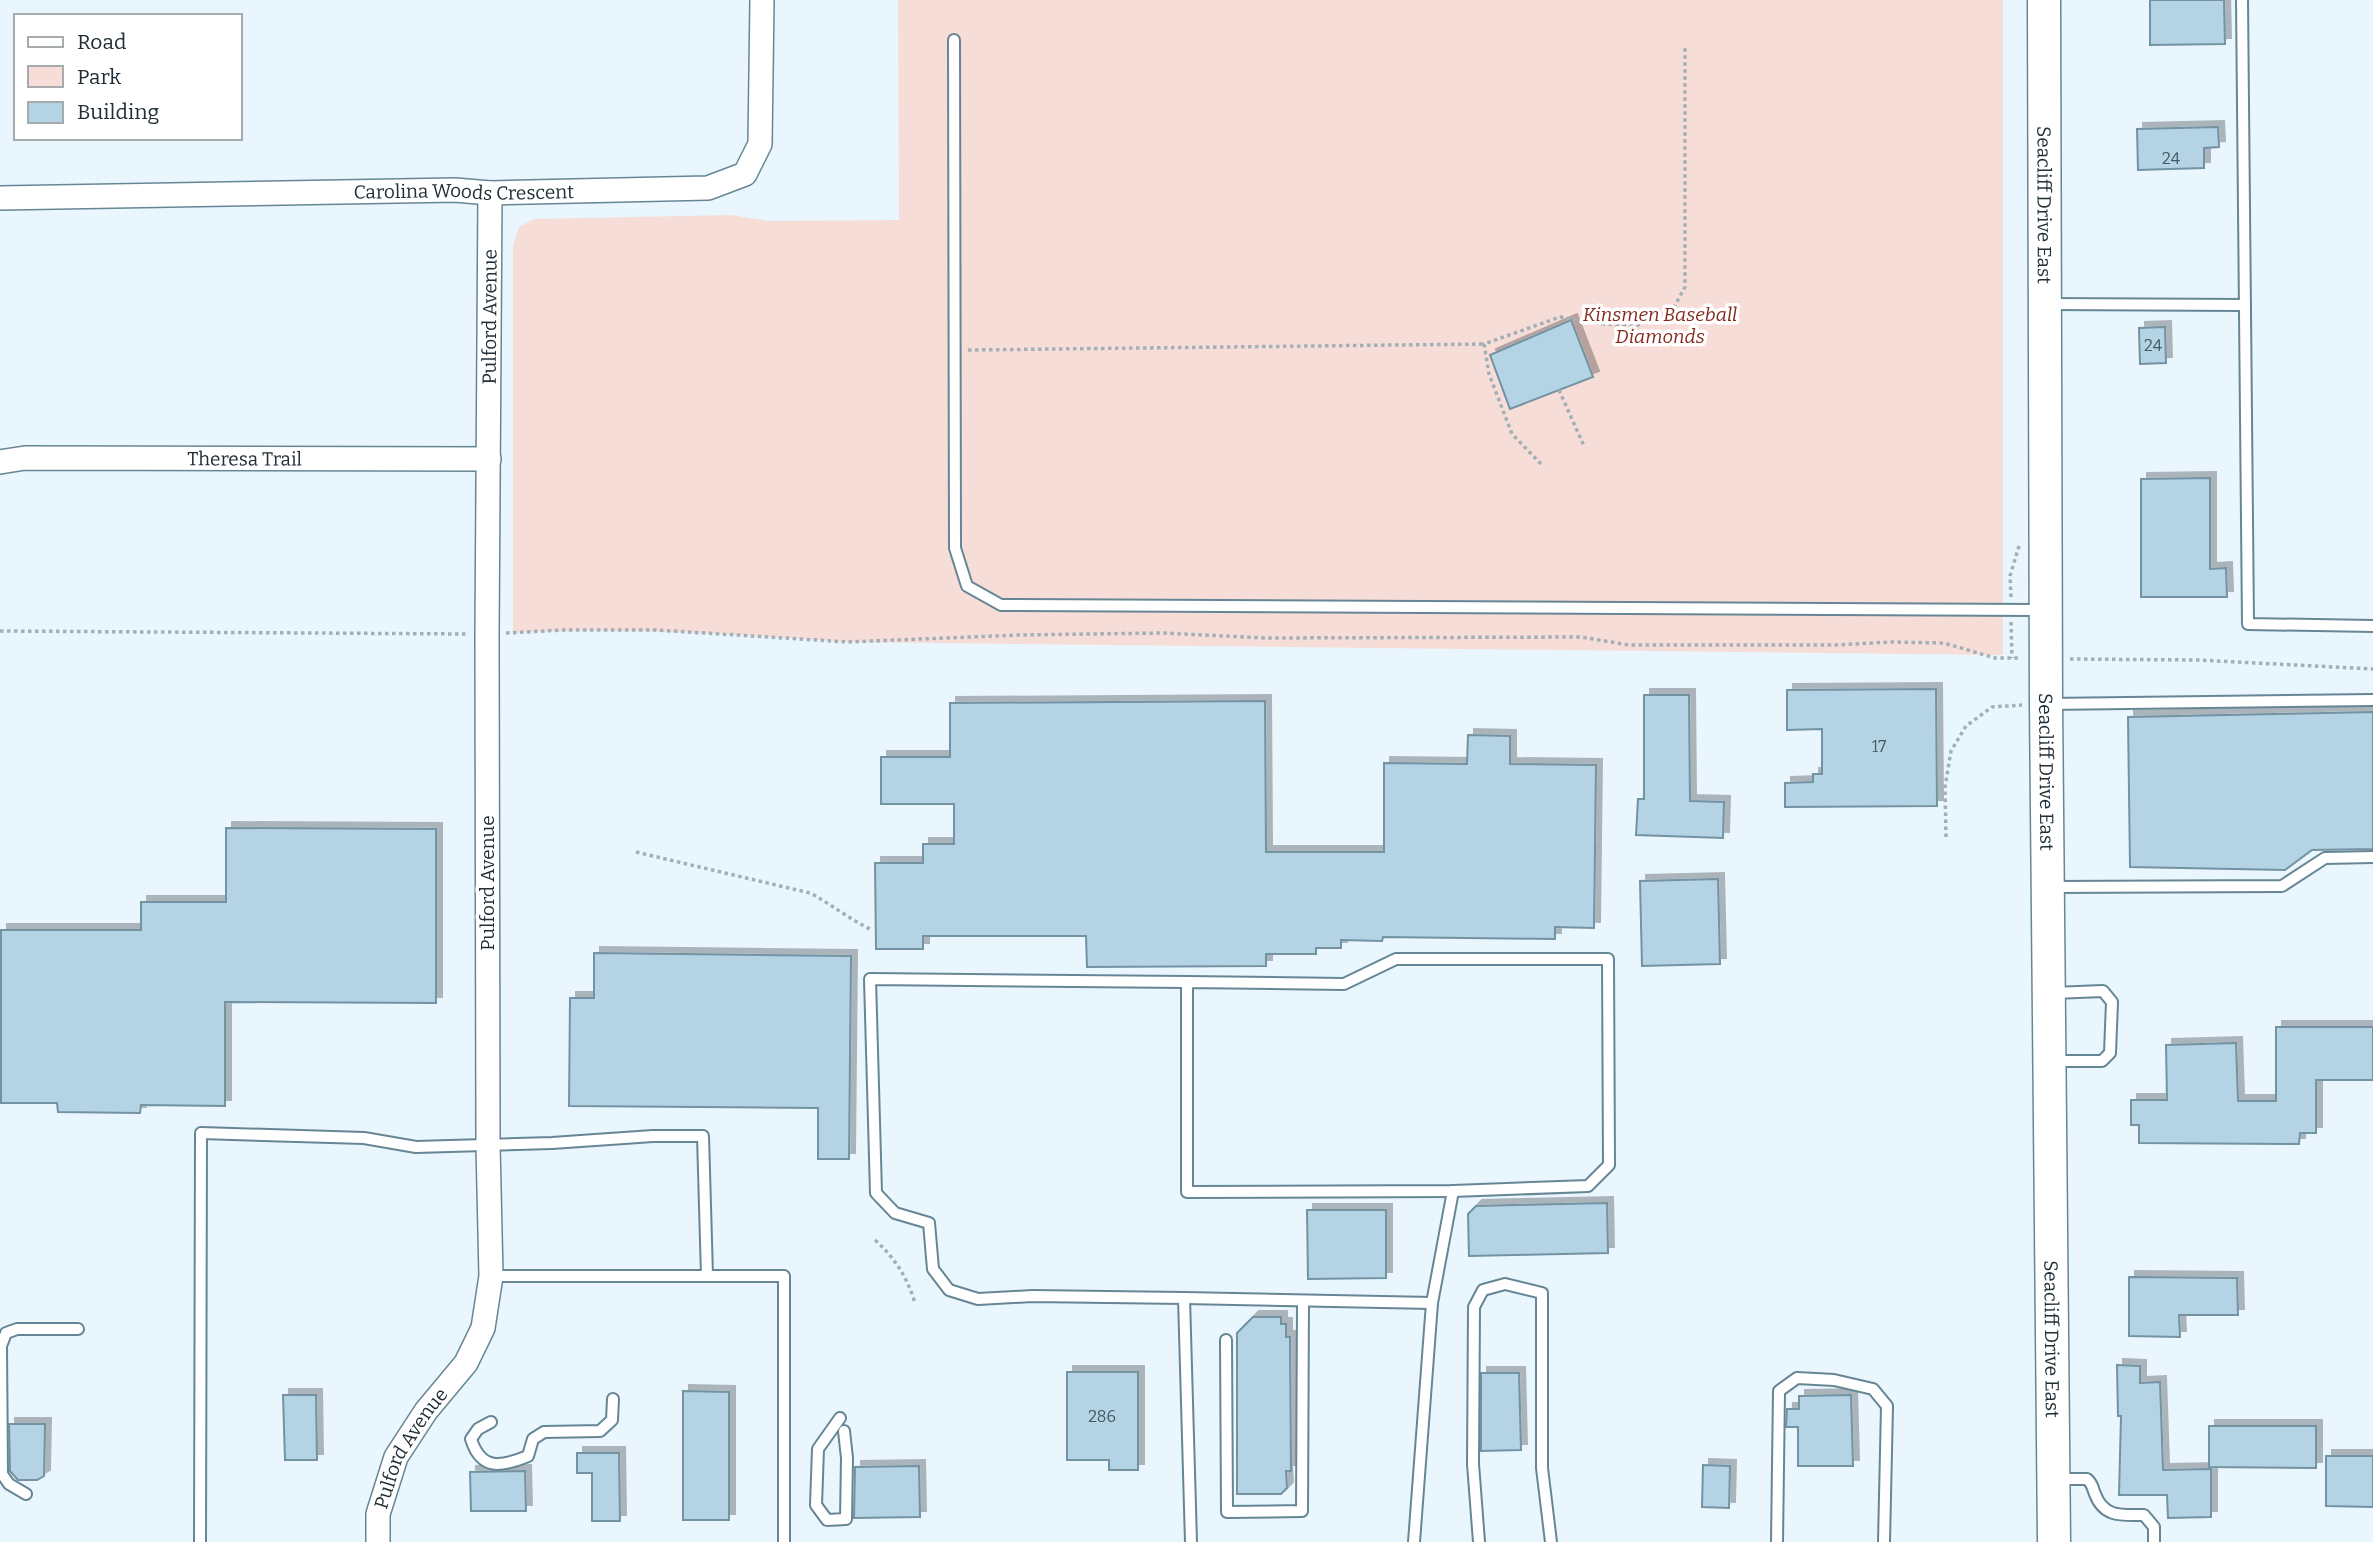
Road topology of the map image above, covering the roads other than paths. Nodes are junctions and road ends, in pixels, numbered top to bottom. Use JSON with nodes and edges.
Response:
{"nodes":[{"id":1,"x":762,"y":0,"type":"edge"},
{"id":2,"x":2044,"y":0,"type":"edge"},
{"id":3,"x":2242,"y":0,"type":"edge"},
{"id":4,"x":954,"y":40,"type":"dead end"},
{"id":5,"x":490,"y":193,"type":"junction"},
{"id":6,"x":0,"y":198,"type":"edge"},
{"id":7,"x":2045,"y":304,"type":"junction"},
{"id":8,"x":2245,"y":304,"type":"junction"},
{"id":9,"x":489,"y":459,"type":"junction"},
{"id":10,"x":0,"y":461,"type":"edge"},
{"id":11,"x":2046,"y":610,"type":"junction"},
{"id":12,"x":2373,"y":626,"type":"edge"},
{"id":13,"x":2373,"y":700,"type":"edge"},
{"id":14,"x":2046,"y":704,"type":"junction"},
{"id":15,"x":2373,"y":857,"type":"edge"},
{"id":16,"x":2049,"y":887,"type":"junction"},
{"id":17,"x":1187,"y":982,"type":"junction"},
{"id":18,"x":2049,"y":993,"type":"junction"},
{"id":19,"x":2050,"y":1061,"type":"junction"},
{"id":20,"x":488,"y":1145,"type":"junction"},
{"id":21,"x":1453,"y":1191,"type":"junction"},
{"id":22,"x":491,"y":1276,"type":"junction"},
{"id":23,"x":707,"y":1276,"type":"junction"},
{"id":24,"x":1184,"y":1298,"type":"junction"},
{"id":25,"x":1303,"y":1301,"type":"junction"},
{"id":26,"x":1432,"y":1303,"type":"junction"},
{"id":27,"x":78,"y":1329,"type":"dead end"},
{"id":28,"x":1226,"y":1340,"type":"dead end"},
{"id":29,"x":613,"y":1399,"type":"dead end"},
{"id":30,"x":840,"y":1418,"type":"dead end"},
{"id":31,"x":491,"y":1422,"type":"dead end"},
{"id":32,"x":845,"y":1431,"type":"dead end"},
{"id":33,"x":2054,"y":1478,"type":"junction"},
{"id":34,"x":26,"y":1494,"type":"dead end"},
{"id":35,"x":200,"y":1542,"type":"edge"},
{"id":36,"x":378,"y":1542,"type":"edge"},
{"id":37,"x":784,"y":1542,"type":"edge"},
{"id":38,"x":1191,"y":1542,"type":"edge"},
{"id":39,"x":1414,"y":1542,"type":"edge"},
{"id":40,"x":1479,"y":1542,"type":"edge"},
{"id":41,"x":1551,"y":1542,"type":"edge"},
{"id":42,"x":1777,"y":1542,"type":"edge"},
{"id":43,"x":1884,"y":1542,"type":"edge"},
{"id":44,"x":2054,"y":1542,"type":"edge"},
{"id":45,"x":2154,"y":1542,"type":"edge"}],
"edges":[{"from":1,"to":5,"type":"street","name":"Carolina Woods Crescent"},
{"from":2,"to":7,"type":"main road","name":"Seacliff Drive East"},
{"from":3,"to":8,"type":"lane"},
{"from":4,"to":11,"type":"lane"},
{"from":5,"to":6,"type":"street","name":"Carolina Woods Crescent"},
{"from":5,"to":9,"type":"street","name":"Pulford Avenue"},
{"from":7,"to":8,"type":"lane"},
{"from":7,"to":11,"type":"main road","name":"Seacliff Drive East"},
{"from":8,"to":12,"type":"lane"},
{"from":9,"to":10,"type":"street","name":"Theresa Trail"},
{"from":9,"to":20,"type":"street","name":"Pulford Avenue"},
{"from":11,"to":14,"type":"main road","name":"Seacliff Drive East"},
{"from":13,"to":14,"type":"lane"},
{"from":14,"to":16,"type":"main road","name":"Seacliff Drive East"},
{"from":15,"to":16,"type":"lane"},
{"from":16,"to":18,"type":"main road","name":"Seacliff Drive East"},
{"from":17,"to":21,"type":"lane"},
{"from":17,"to":21,"type":"lane"},
{"from":17,"to":24,"type":"lane"},
{"from":18,"to":19,"type":"main road","name":"Seacliff Drive East"},
{"from":18,"to":19,"type":"lane"},
{"from":19,"to":33,"type":"main road","name":"Seacliff Drive East"},
{"from":20,"to":22,"type":"street","name":"Pulford Avenue"},
{"from":20,"to":23,"type":"lane"},
{"from":20,"to":35,"type":"lane"},
{"from":21,"to":26,"type":"lane"},
{"from":22,"to":23,"type":"lane"},
{"from":22,"to":36,"type":"street","name":"Pulford Avenue"},
{"from":23,"to":37,"type":"lane"},
{"from":24,"to":25,"type":"lane"},
{"from":24,"to":38,"type":"lane"},
{"from":25,"to":26,"type":"lane"},
{"from":25,"to":28,"type":"lane"},
{"from":26,"to":39,"type":"lane"},
{"from":27,"to":34,"type":"lane"},
{"from":29,"to":31,"type":"lane"},
{"from":30,"to":32,"type":"lane"},
{"from":33,"to":44,"type":"main road","name":"Seacliff Drive East"},
{"from":33,"to":45,"type":"lane"},
{"from":40,"to":41,"type":"lane"},
{"from":42,"to":43,"type":"lane"}]}
